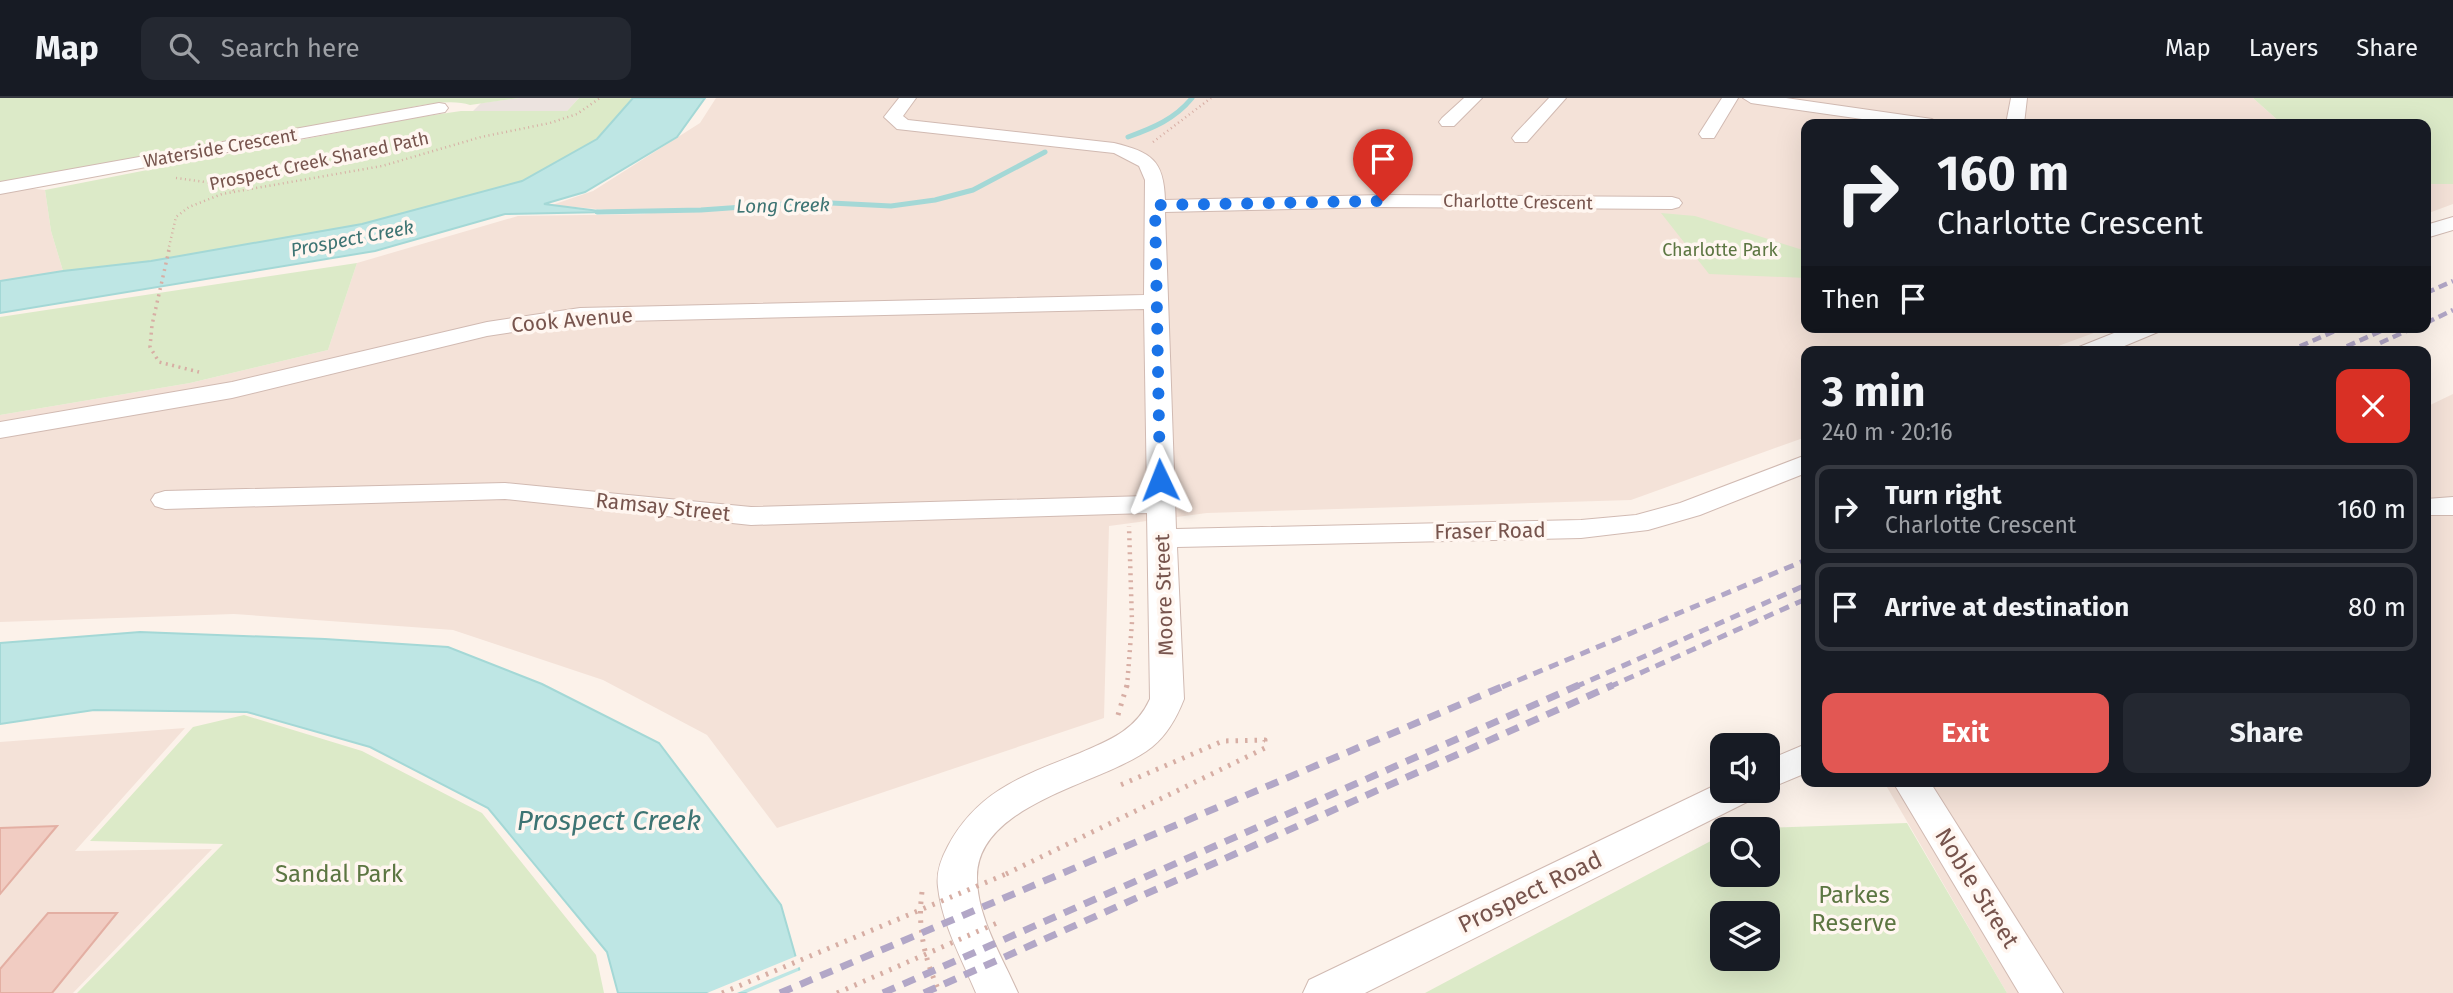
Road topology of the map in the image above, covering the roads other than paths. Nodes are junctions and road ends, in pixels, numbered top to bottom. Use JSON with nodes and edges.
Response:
{"nodes":[{"id":1,"x":1474,"y":98,"type":"edge"},
{"id":2,"x":1558,"y":98,"type":"edge"},
{"id":3,"x":1730,"y":98,"type":"edge"},
{"id":4,"x":1751,"y":98,"type":"edge"},
{"id":5,"x":2019,"y":98,"type":"edge"},
{"id":6,"x":439,"y":108,"type":"dead end"},
{"id":7,"x":905,"y":111,"type":"edge"},
{"id":8,"x":1897,"y":119,"type":"edge"},
{"id":9,"x":2016,"y":119,"type":"edge"},
{"id":10,"x":1448,"y":122,"type":"dead end"},
{"id":11,"x":1709,"y":134,"type":"dead end"},
{"id":12,"x":1521,"y":138,"type":"dead end"},
{"id":13,"x":0,"y":188,"type":"edge"},
{"id":14,"x":1672,"y":203,"type":"dead end"},
{"id":15,"x":1155,"y":205,"type":"junction"},
{"id":16,"x":2453,"y":223,"type":"edge"},
{"id":17,"x":2431,"y":230,"type":"edge"},
{"id":18,"x":1155,"y":302,"type":"junction"},
{"id":19,"x":2135,"y":333,"type":"edge"},
{"id":20,"x":2103,"y":346,"type":"edge"},
{"id":21,"x":0,"y":430,"type":"edge"},
{"id":22,"x":1801,"y":465,"type":"edge"},
{"id":23,"x":165,"y":500,"type":"dead end"},
{"id":24,"x":1161,"y":503,"type":"junction"},
{"id":25,"x":2453,"y":506,"type":"edge"},
{"id":26,"x":2431,"y":507,"type":"edge"},
{"id":27,"x":1162,"y":538,"type":"junction"},
{"id":28,"x":1801,"y":760,"type":"edge"},
{"id":29,"x":1780,"y":770,"type":"edge"},
{"id":30,"x":1915,"y":787,"type":"edge"},
{"id":31,"x":1712,"y":803,"type":"edge"},
{"id":32,"x":997,"y":993,"type":"edge"},
{"id":33,"x":1324,"y":993,"type":"edge"},
{"id":34,"x":2042,"y":993,"type":"edge"}],
"edges":[{"from":1,"to":10,"type":"street"},
{"from":2,"to":12,"type":"street"},
{"from":3,"to":11,"type":"street"},
{"from":4,"to":8,"type":"street"},
{"from":5,"to":9,"type":"street"},
{"from":6,"to":13,"type":"street","name":"Waterside Crescent"},
{"from":7,"to":15,"type":"street","name":"Moore Street"},
{"from":14,"to":15,"type":"street","name":"Charlotte Crescent"},
{"from":15,"to":18,"type":"street","name":"Moore Street"},
{"from":16,"to":17,"type":"street"},
{"from":18,"to":21,"type":"street","name":"Cook Avenue"},
{"from":18,"to":24,"type":"street","name":"Moore Street"},
{"from":19,"to":20,"type":"street"},
{"from":22,"to":27,"type":"street","name":"Fraser Road"},
{"from":23,"to":24,"type":"street","name":"Ramsay Street"},
{"from":24,"to":27,"type":"street","name":"Moore Street"},
{"from":25,"to":26,"type":"street"},
{"from":27,"to":32,"type":"street","name":"Moore Street"},
{"from":28,"to":29,"type":"street"},
{"from":30,"to":34,"type":"street","name":"Noble Street"},
{"from":31,"to":33,"type":"street","name":"Prospect Road"}]}
